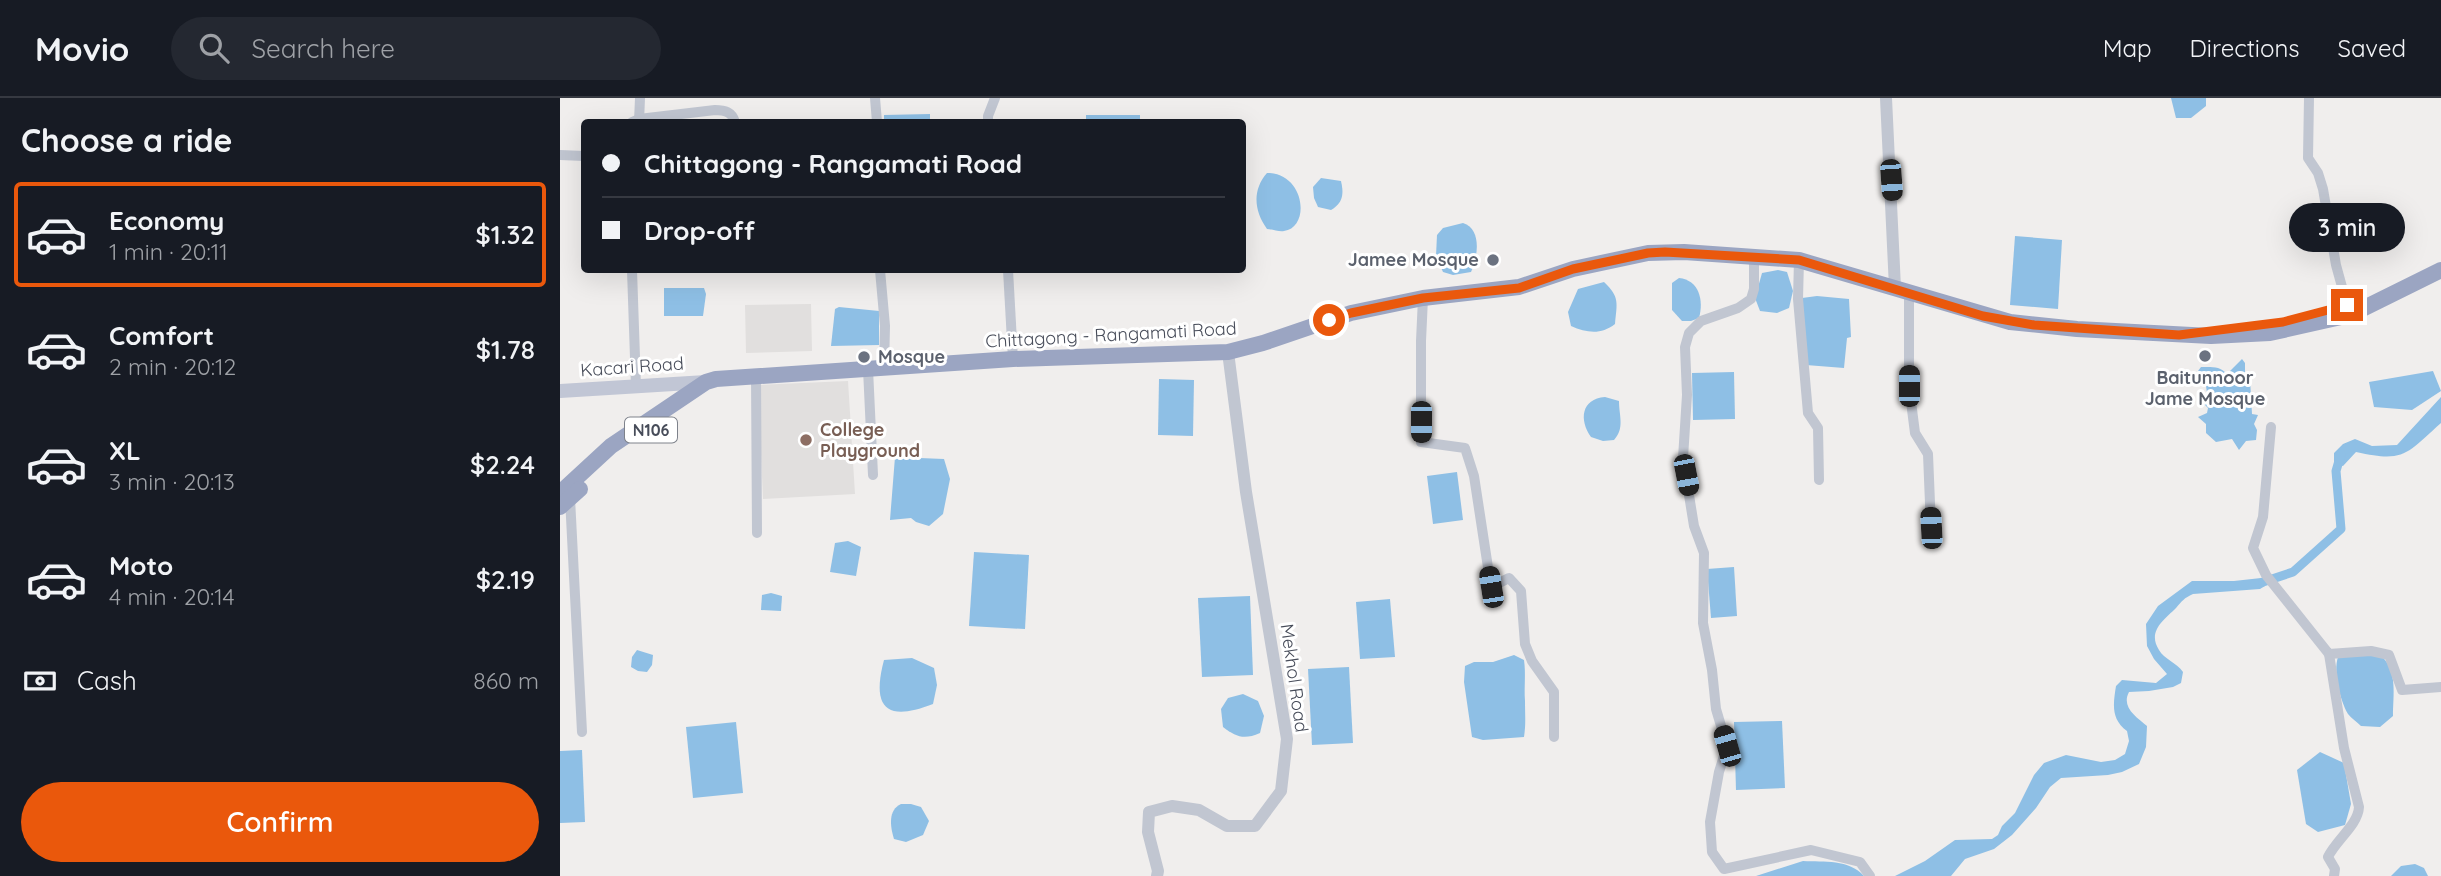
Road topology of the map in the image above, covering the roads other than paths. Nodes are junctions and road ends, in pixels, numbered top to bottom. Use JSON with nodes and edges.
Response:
{"nodes":[{"id":1,"x":640,"y":98,"type":"edge"},
{"id":2,"x":875,"y":98,"type":"edge"},
{"id":3,"x":995,"y":98,"type":"edge"},
{"id":4,"x":1885,"y":98,"type":"edge"},
{"id":5,"x":2309,"y":98,"type":"edge"},
{"id":6,"x":637,"y":119,"type":"edge"},
{"id":7,"x":653,"y":119,"type":"edge"},
{"id":8,"x":734,"y":119,"type":"edge"},
{"id":9,"x":877,"y":119,"type":"edge"},
{"id":10,"x":989,"y":119,"type":"edge"},
{"id":11,"x":560,"y":155,"type":"edge"},
{"id":12,"x":581,"y":156,"type":"edge"},
{"id":13,"x":1754,"y":256,"type":"junction"},
{"id":14,"x":2441,"y":258,"type":"edge"},
{"id":15,"x":1799,"y":260,"type":"junction"},
{"id":16,"x":2441,"y":270,"type":"edge"},
{"id":17,"x":632,"y":273,"type":"edge"},
{"id":18,"x":880,"y":273,"type":"edge"},
{"id":19,"x":1009,"y":273,"type":"edge"},
{"id":20,"x":1902,"y":290,"type":"junction"},
{"id":21,"x":1423,"y":298,"type":"junction"},
{"id":22,"x":2348,"y":310,"type":"junction"},
{"id":23,"x":1228,"y":352,"type":"junction"},
{"id":24,"x":1013,"y":359,"type":"junction"},
{"id":25,"x":876,"y":368,"type":"junction"},
{"id":26,"x":756,"y":375,"type":"junction"},
{"id":27,"x":709,"y":386,"type":"junction"},
{"id":28,"x":636,"y":387,"type":"junction"},
{"id":29,"x":560,"y":391,"type":"edge"},
{"id":30,"x":2271,"y":427,"type":"dead end"},
{"id":31,"x":873,"y":475,"type":"dead end"},
{"id":32,"x":1819,"y":480,"type":"dead end"},
{"id":33,"x":563,"y":500,"type":"edge"},
{"id":34,"x":1931,"y":528,"type":"dead end"},
{"id":35,"x":757,"y":533,"type":"dead end"},
{"id":36,"x":2329,"y":654,"type":"junction"},
{"id":37,"x":2441,"y":687,"type":"edge"},
{"id":38,"x":582,"y":732,"type":"dead end"},
{"id":39,"x":1554,"y":737,"type":"dead end"},
{"id":40,"x":1157,"y":876,"type":"edge"},
{"id":41,"x":1870,"y":876,"type":"edge"},
{"id":42,"x":2334,"y":876,"type":"edge"}],
"edges":[{"from":1,"to":6,"type":"street"},
{"from":2,"to":9,"type":"street"},
{"from":3,"to":10,"type":"street"},
{"from":4,"to":20,"type":"street"},
{"from":5,"to":22,"type":"street"},
{"from":7,"to":8,"type":"street"},
{"from":11,"to":12,"type":"street"},
{"from":13,"to":15,"type":"highway","name":"Chittagong - Rangamati Road","number":"N106"},
{"from":13,"to":21,"type":"highway","name":"Chittagong - Rangamati Road","number":"N106"},
{"from":13,"to":41,"type":"street"},
{"from":14,"to":22,"type":"highway"},
{"from":15,"to":20,"type":"highway","name":"Chittagong - Rangamati Road","number":"N106"},
{"from":15,"to":32,"type":"street"},
{"from":16,"to":22,"type":"highway","name":"Chittagong - Rangamati Road","number":"N106"},
{"from":17,"to":28,"type":"street"},
{"from":18,"to":25,"type":"street"},
{"from":19,"to":24,"type":"street"},
{"from":20,"to":22,"type":"highway","name":"Chittagong - Rangamati Road","number":"N106"},
{"from":20,"to":34,"type":"street"},
{"from":21,"to":23,"type":"highway","name":"Chittagong - Rangamati Road","number":"N106"},
{"from":21,"to":39,"type":"street"},
{"from":23,"to":24,"type":"highway","name":"Chittagong - Rangamati Road","number":"N106"},
{"from":23,"to":40,"type":"street","name":"Mekhol Road"},
{"from":24,"to":25,"type":"highway","name":"Chittagong - Rangamati Road","number":"N106"},
{"from":25,"to":26,"type":"highway","name":"Chittagong - Rangamati Road","number":"N106"},
{"from":25,"to":31,"type":"street"},
{"from":26,"to":27,"type":"highway","name":"Chittagong - Rangamati Road","number":"N106"},
{"from":26,"to":35,"type":"street"},
{"from":27,"to":28,"type":"main road","name":"Kacari Road"},
{"from":27,"to":33,"type":"highway","name":"Chittagong - Rangamati Road","number":"N106"},
{"from":28,"to":29,"type":"main road","name":"Kacari Road"},
{"from":30,"to":36,"type":"street"},
{"from":33,"to":38,"type":"street"},
{"from":36,"to":37,"type":"street"},
{"from":36,"to":42,"type":"street"}]}
